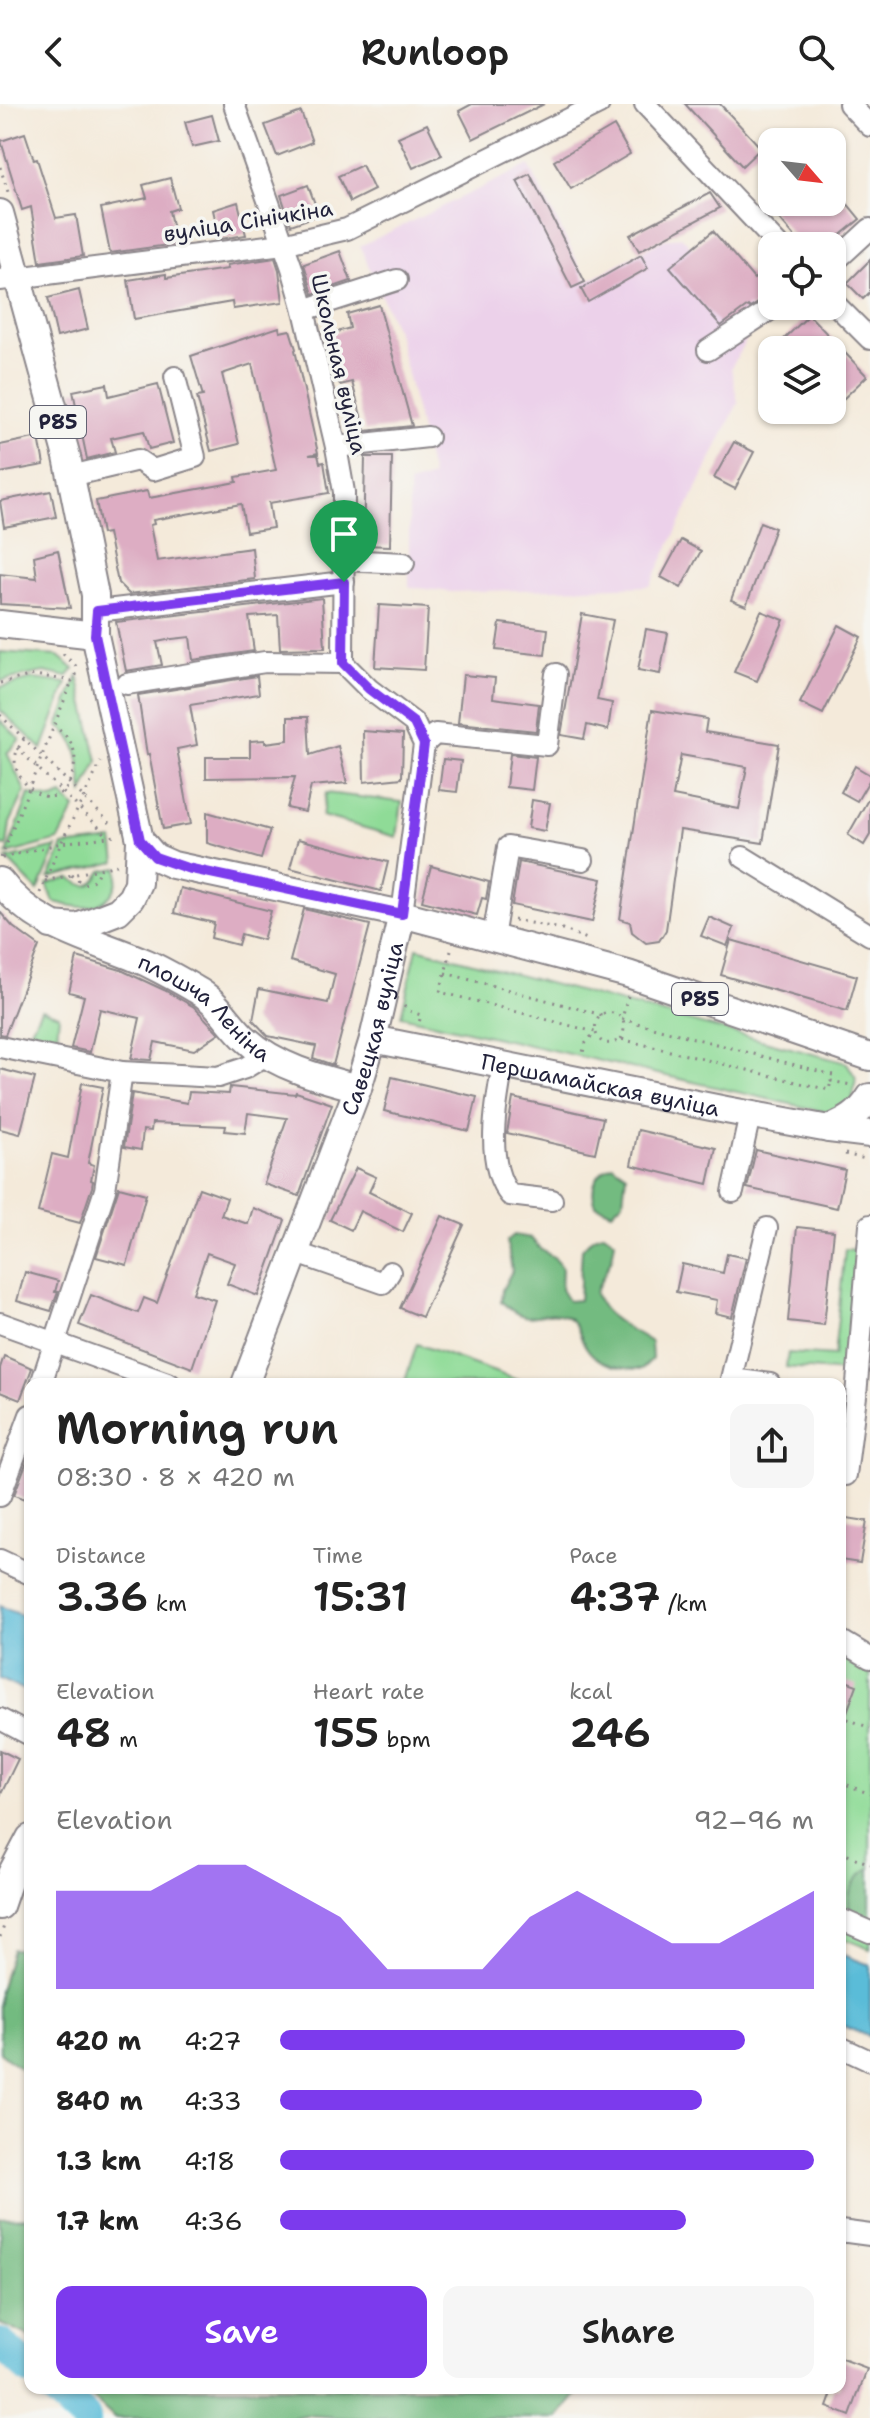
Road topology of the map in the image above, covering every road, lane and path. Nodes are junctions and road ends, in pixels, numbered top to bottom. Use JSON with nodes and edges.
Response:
{"nodes":[{"id":1,"x":234,"y":104,"type":"edge"},
{"id":2,"x":599,"y":104,"type":"edge"},
{"id":3,"x":645,"y":104,"type":"edge"},
{"id":4,"x":849,"y":104,"type":"edge"},
{"id":5,"x":870,"y":126,"type":"edge"},
{"id":6,"x":0,"y":213,"type":"edge"},
{"id":7,"x":870,"y":229,"type":"edge"},
{"id":8,"x":766,"y":232,"type":"edge"},
{"id":9,"x":283,"y":244,"type":"junction"},
{"id":10,"x":846,"y":251,"type":"edge"},
{"id":11,"x":10,"y":279,"type":"edge"},
{"id":12,"x":397,"y":280,"type":"dead end"},
{"id":13,"x":304,"y":310,"type":"junction"},
{"id":14,"x":846,"y":315,"type":"edge"},
{"id":15,"x":758,"y":318,"type":"edge"},
{"id":16,"x":870,"y":339,"type":"edge"},
{"id":17,"x":708,"y":350,"type":"dead end"},
{"id":18,"x":175,"y":377,"type":"dead end"},
{"id":19,"x":428,"y":437,"type":"dead end"},
{"id":20,"x":336,"y":447,"type":"junction"},
{"id":21,"x":71,"y":476,"type":"junction"},
{"id":22,"x":343,"y":560,"type":"junction"},
{"id":23,"x":404,"y":563,"type":"dead end"},
{"id":24,"x":344,"y":582,"type":"junction"},
{"id":25,"x":96,"y":623,"type":"junction"},
{"id":26,"x":0,"y":624,"type":"edge"},
{"id":27,"x":60,"y":653,"type":"dead end"},
{"id":28,"x":343,"y":654,"type":"junction"},
{"id":29,"x":80,"y":669,"type":"junction"},
{"id":30,"x":556,"y":674,"type":"dead end"},
{"id":31,"x":72,"y":681,"type":"junction"},
{"id":32,"x":0,"y":683,"type":"edge"},
{"id":33,"x":83,"y":684,"type":"dead end"},
{"id":34,"x":127,"y":684,"type":"dead end"},
{"id":35,"x":0,"y":715,"type":"edge"},
{"id":36,"x":55,"y":727,"type":"junction"},
{"id":37,"x":24,"y":739,"type":"junction"},
{"id":38,"x":424,"y":744,"type":"junction"},
{"id":39,"x":17,"y":748,"type":"junction"},
{"id":40,"x":42,"y":756,"type":"junction"},
{"id":41,"x":37,"y":766,"type":"junction"},
{"id":42,"x":104,"y":774,"type":"dead end"},
{"id":43,"x":69,"y":782,"type":"junction"},
{"id":44,"x":28,"y":789,"type":"junction"},
{"id":45,"x":63,"y":792,"type":"junction"},
{"id":46,"x":84,"y":797,"type":"junction"},
{"id":47,"x":78,"y":808,"type":"junction"},
{"id":48,"x":111,"y":814,"type":"dead end"},
{"id":49,"x":114,"y":827,"type":"junction"},
{"id":50,"x":109,"y":837,"type":"junction"},
{"id":51,"x":140,"y":840,"type":"junction"},
{"id":52,"x":61,"y":843,"type":"junction"},
{"id":53,"x":743,"y":857,"type":"dead end"},
{"id":54,"x":583,"y":860,"type":"dead end"},
{"id":55,"x":119,"y":865,"type":"dead end"},
{"id":56,"x":1,"y":866,"type":"edge"},
{"id":57,"x":100,"y":868,"type":"junction"},
{"id":58,"x":71,"y":875,"type":"junction"},
{"id":59,"x":45,"y":881,"type":"junction"},
{"id":60,"x":39,"y":895,"type":"dead end"},
{"id":61,"x":402,"y":914,"type":"junction"},
{"id":62,"x":51,"y":925,"type":"junction"},
{"id":63,"x":870,"y":935,"type":"edge"},
{"id":64,"x":493,"y":938,"type":"junction"},
{"id":65,"x":451,"y":951,"type":"dead end"},
{"id":66,"x":445,"y":973,"type":"junction"},
{"id":67,"x":629,"y":995,"type":"dead end"},
{"id":68,"x":602,"y":1015,"type":"junction"},
{"id":69,"x":622,"y":1019,"type":"junction"},
{"id":70,"x":595,"y":1032,"type":"junction"},
{"id":71,"x":373,"y":1039,"type":"junction"},
{"id":72,"x":621,"y":1039,"type":"junction"},
{"id":73,"x":0,"y":1047,"type":"edge"},
{"id":74,"x":266,"y":1055,"type":"junction"},
{"id":75,"x":581,"y":1059,"type":"dead end"},
{"id":76,"x":503,"y":1065,"type":"junction"},
{"id":77,"x":122,"y":1072,"type":"junction"},
{"id":78,"x":867,"y":1072,"type":"edge"},
{"id":79,"x":831,"y":1081,"type":"junction"},
{"id":80,"x":358,"y":1088,"type":"junction"},
{"id":81,"x":750,"y":1115,"type":"junction"},
{"id":82,"x":829,"y":1129,"type":"junction"},
{"id":83,"x":870,"y":1134,"type":"edge"},
{"id":84,"x":733,"y":1192,"type":"dead end"},
{"id":85,"x":552,"y":1200,"type":"dead end"},
{"id":86,"x":870,"y":1225,"type":"edge"},
{"id":87,"x":767,"y":1228,"type":"dead end"},
{"id":88,"x":294,"y":1252,"type":"junction"},
{"id":89,"x":390,"y":1272,"type":"dead end"},
{"id":90,"x":0,"y":1323,"type":"edge"},
{"id":91,"x":55,"y":1343,"type":"junction"},
{"id":92,"x":43,"y":1378,"type":"edge"},
{"id":93,"x":153,"y":1378,"type":"edge"},
{"id":94,"x":247,"y":1378,"type":"edge"},
{"id":95,"x":731,"y":1378,"type":"edge"},
{"id":96,"x":848,"y":1395,"type":"edge"},
{"id":97,"x":24,"y":1431,"type":"edge"},
{"id":98,"x":846,"y":1475,"type":"dead end"},
{"id":99,"x":0,"y":1496,"type":"edge"},
{"id":100,"x":0,"y":1560,"type":"edge"},
{"id":101,"x":24,"y":1571,"type":"edge"},
{"id":102,"x":846,"y":1644,"type":"edge"},
{"id":103,"x":870,"y":1658,"type":"edge"},
{"id":104,"x":0,"y":1719,"type":"edge"},
{"id":105,"x":846,"y":1719,"type":"edge"},
{"id":106,"x":870,"y":1728,"type":"edge"},
{"id":107,"x":24,"y":1732,"type":"edge"},
{"id":108,"x":846,"y":1784,"type":"edge"},
{"id":109,"x":870,"y":1794,"type":"edge"},
{"id":110,"x":24,"y":1846,"type":"edge"},
{"id":111,"x":846,"y":1854,"type":"edge"},
{"id":112,"x":870,"y":1864,"type":"edge"},
{"id":113,"x":5,"y":1871,"type":"edge"},
{"id":114,"x":0,"y":1906,"type":"edge"},
{"id":115,"x":846,"y":1922,"type":"edge"},
{"id":116,"x":870,"y":1932,"type":"edge"},
{"id":117,"x":846,"y":2050,"type":"edge"},
{"id":118,"x":870,"y":2061,"type":"edge"},
{"id":119,"x":846,"y":2232,"type":"edge"},
{"id":120,"x":870,"y":2235,"type":"edge"}],
"edges":[{"from":1,"to":9,"type":"street","name":"Школьная вуліца"},
{"from":2,"to":9,"type":"street","name":"вуліца Сінічкіна"},
{"from":3,"to":8,"type":"street"},
{"from":4,"to":5,"type":"street"},
{"from":6,"to":11,"type":"main road","number":"Р85"},
{"from":7,"to":10,"type":"street"},
{"from":9,"to":11,"type":"street","name":"вуліца Сінічкіна"},
{"from":9,"to":13,"type":"street","name":"Школьная вуліца"},
{"from":11,"to":21,"type":"main road","number":"Р85"},
{"from":12,"to":13,"type":"street"},
{"from":13,"to":20,"type":"street","name":"Школьная вуліца"},
{"from":14,"to":16,"type":"street"},
{"from":15,"to":17,"type":"street"},
{"from":18,"to":21,"type":"street"},
{"from":19,"to":20,"type":"street"},
{"from":20,"to":22,"type":"street","name":"Школьная вуліца"},
{"from":21,"to":25,"type":"main road","number":"Р85"},
{"from":22,"to":23,"type":"street"},
{"from":22,"to":24,"type":"street","name":"Школьная вуліца"},
{"from":24,"to":25,"type":"street"},
{"from":24,"to":28,"type":"street","name":"Школьная вуліца"},
{"from":25,"to":26,"type":"main road"},
{"from":25,"to":51,"type":"main road","number":"Р85"},
{"from":27,"to":29,"type":"path"},
{"from":28,"to":34,"type":"street"},
{"from":28,"to":38,"type":"street"},
{"from":29,"to":31,"type":"path"},
{"from":29,"to":33,"type":"path"},
{"from":30,"to":38,"type":"street"},
{"from":31,"to":32,"type":"path"},
{"from":31,"to":36,"type":"path"},
{"from":35,"to":37,"type":"path"},
{"from":36,"to":40,"type":"path"},
{"from":36,"to":43,"type":"path"},
{"from":37,"to":39,"type":"path"},
{"from":37,"to":40,"type":"path"},
{"from":38,"to":61,"type":"street","name":"Савецкая вуліца"},
{"from":39,"to":41,"type":"path"},
{"from":39,"to":44,"type":"path"},
{"from":40,"to":41,"type":"path"},
{"from":40,"to":43,"type":"path"},
{"from":41,"to":44,"type":"path"},
{"from":41,"to":45,"type":"path"},
{"from":42,"to":46,"type":"path"},
{"from":43,"to":45,"type":"path"},
{"from":43,"to":46,"type":"path"},
{"from":44,"to":45,"type":"path"},
{"from":44,"to":56,"type":"path"},
{"from":45,"to":47,"type":"path"},
{"from":46,"to":47,"type":"path"},
{"from":46,"to":49,"type":"path"},
{"from":47,"to":50,"type":"path"},
{"from":47,"to":52,"type":"path"},
{"from":48,"to":49,"type":"path"},
{"from":49,"to":50,"type":"path"},
{"from":50,"to":52,"type":"path"},
{"from":51,"to":61,"type":"main road","number":"Р85"},
{"from":51,"to":62,"type":"main road","number":"Р85"},
{"from":52,"to":56,"type":"path"},
{"from":52,"to":59,"type":"path"},
{"from":53,"to":63,"type":"street"},
{"from":54,"to":64,"type":"street"},
{"from":55,"to":57,"type":"path"},
{"from":56,"to":62,"type":"main road","name":"плошча Леніна"},
{"from":57,"to":58,"type":"path"},
{"from":57,"to":58,"type":"path"},
{"from":58,"to":59,"type":"path"},
{"from":59,"to":60,"type":"path"},
{"from":61,"to":64,"type":"main road","number":"Р85"},
{"from":61,"to":71,"type":"main road","name":"Савецкая вуліца"},
{"from":62,"to":74,"type":"main road","name":"плошча Леніна"},
{"from":64,"to":78,"type":"main road","number":"Р85"},
{"from":65,"to":66,"type":"path"},
{"from":66,"to":68,"type":"path"},
{"from":66,"to":70,"type":"path"},
{"from":67,"to":69,"type":"path"},
{"from":68,"to":69,"type":"path"},
{"from":68,"to":70,"type":"path"},
{"from":69,"to":72,"type":"path"},
{"from":69,"to":79,"type":"path"},
{"from":70,"to":72,"type":"path"},
{"from":70,"to":75,"type":"path"},
{"from":71,"to":76,"type":"main road","name":"Першамайская вуліца"},
{"from":71,"to":80,"type":"main road","name":"Савецкая вуліца"},
{"from":72,"to":79,"type":"path"},
{"from":73,"to":77,"type":"street"},
{"from":74,"to":77,"type":"street"},
{"from":74,"to":80,"type":"main road","name":"плошча Леніна"},
{"from":76,"to":81,"type":"main road","name":"Першамайская вуліца"},
{"from":76,"to":85,"type":"street"},
{"from":77,"to":91,"type":"street"},
{"from":78,"to":79,"type":"path"},
{"from":78,"to":82,"type":"main road"},
{"from":80,"to":88,"type":"main road","name":"Савецкая вуліца"},
{"from":81,"to":82,"type":"main road","name":"Першамайская вуліца"},
{"from":81,"to":84,"type":"street"},
{"from":82,"to":83,"type":"main road","name":"Першамайская вуліца"},
{"from":86,"to":96,"type":"street"},
{"from":87,"to":95,"type":"street"},
{"from":88,"to":89,"type":"street"},
{"from":88,"to":94,"type":"main road","name":"Савецкая вуліца"},
{"from":90,"to":91,"type":"street"},
{"from":91,"to":92,"type":"street"},
{"from":91,"to":93,"type":"street"},
{"from":96,"to":98,"type":"street"},
{"from":97,"to":99,"type":"street"},
{"from":100,"to":101,"type":"street"},
{"from":102,"to":103,"type":"street"},
{"from":104,"to":107,"type":"street"},
{"from":105,"to":106,"type":"path"},
{"from":108,"to":109,"type":"path"},
{"from":110,"to":113,"type":"main road"},
{"from":111,"to":112,"type":"path"},
{"from":113,"to":114,"type":"main road"},
{"from":115,"to":116,"type":"street"},
{"from":117,"to":118,"type":"street"},
{"from":119,"to":120,"type":"street"}]}
